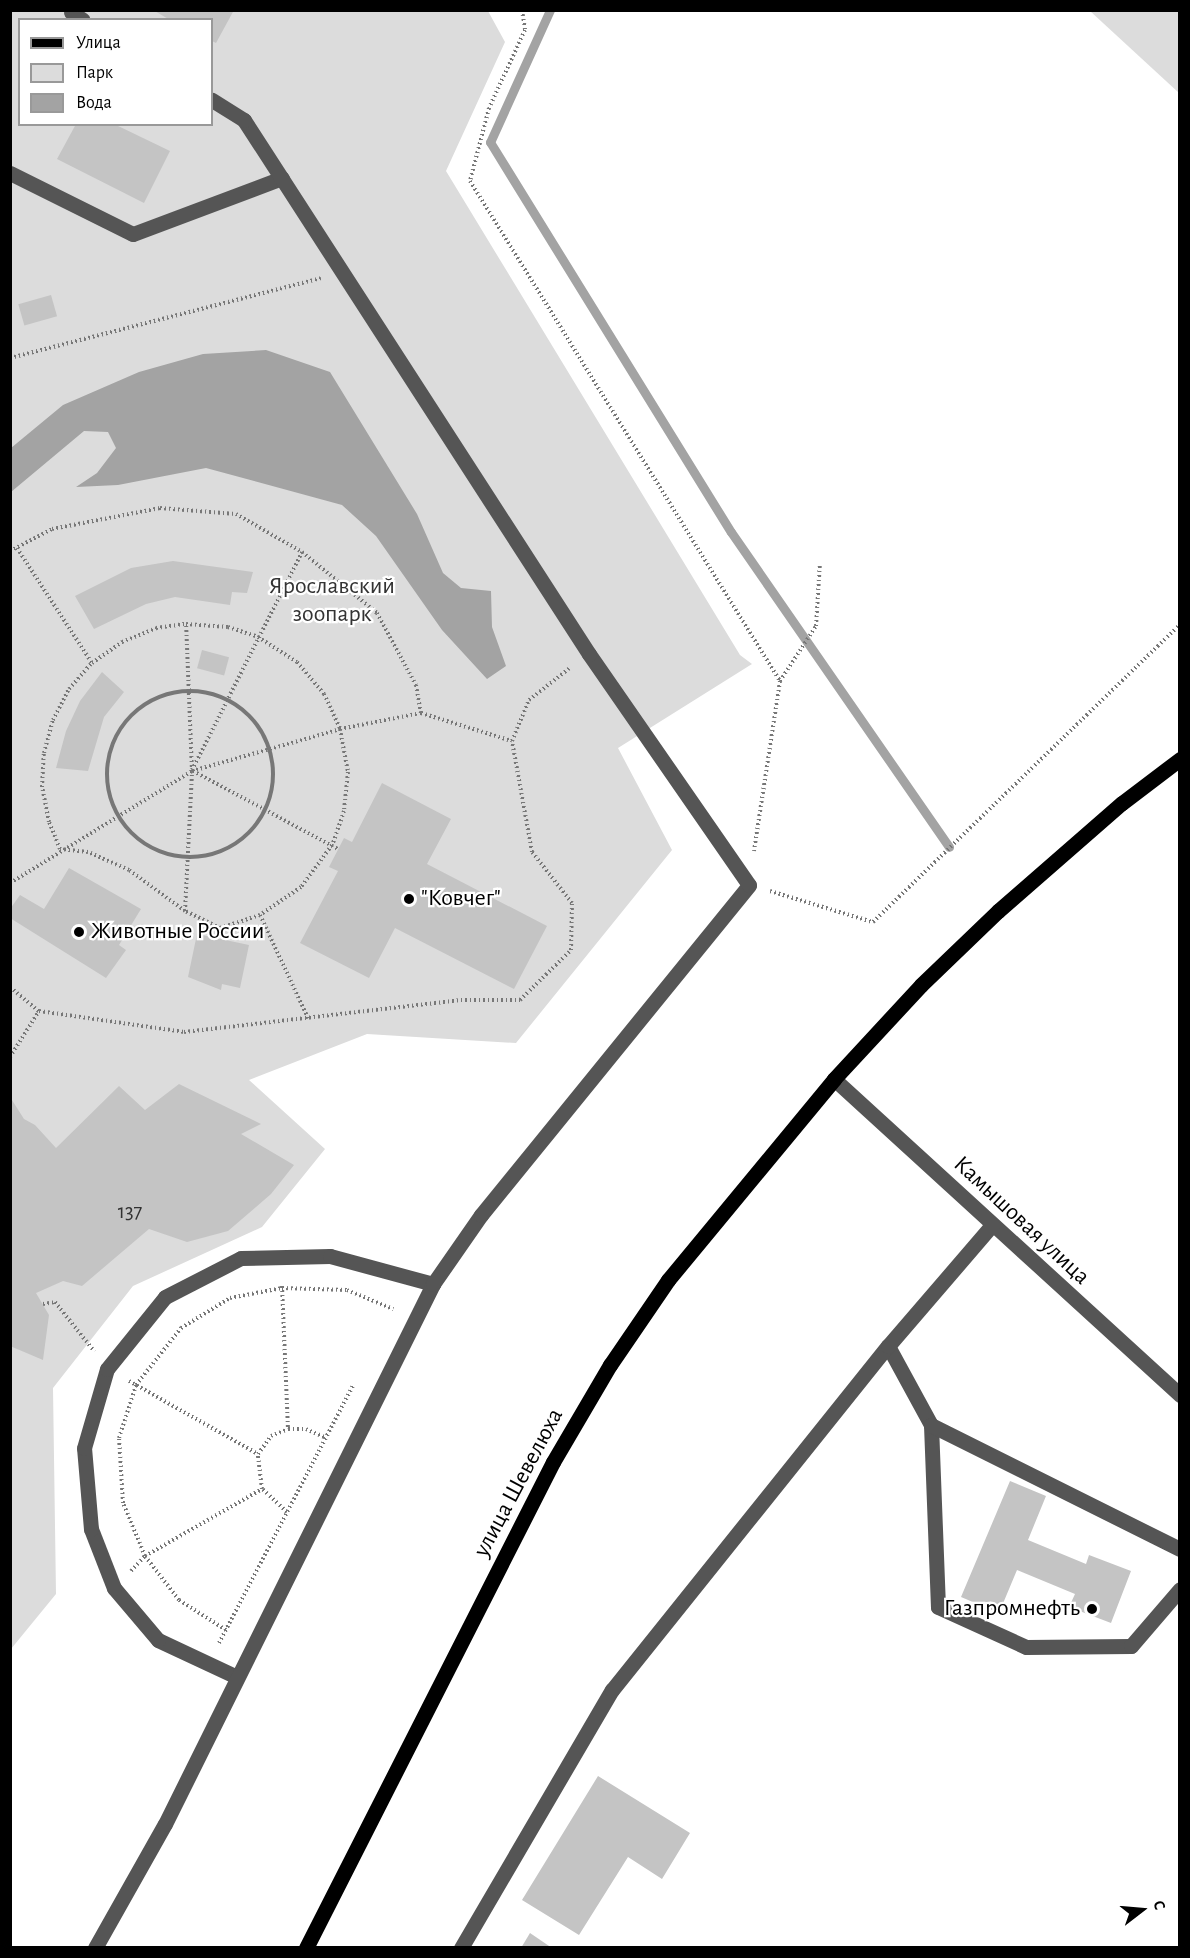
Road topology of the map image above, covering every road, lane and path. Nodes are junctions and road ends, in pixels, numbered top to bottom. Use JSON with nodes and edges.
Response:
{"nodes":[{"id":1,"x":522,"y":10,"type":"edge"},
{"id":2,"x":213,"y":101,"type":"edge"},
{"id":3,"x":10,"y":173,"type":"edge"},
{"id":4,"x":282,"y":178,"type":"junction"},
{"id":5,"x":344,"y":272,"type":"junction"},
{"id":6,"x":10,"y":358,"type":"edge"},
{"id":7,"x":17,"y":548,"type":"junction"},
{"id":8,"x":10,"y":551,"type":"edge"},
{"id":9,"x":302,"y":552,"type":"junction"},
{"id":10,"x":820,"y":563,"type":"dead end"},
{"id":11,"x":186,"y":624,"type":"junction"},
{"id":12,"x":1179,"y":626,"type":"edge"},
{"id":13,"x":258,"y":637,"type":"junction"},
{"id":14,"x":589,"y":654,"type":"junction"},
{"id":15,"x":92,"y":663,"type":"junction"},
{"id":16,"x":780,"y":681,"type":"junction"},
{"id":17,"x":189,"y":691,"type":"junction"},
{"id":18,"x":226,"y":700,"type":"junction"},
{"id":19,"x":421,"y":713,"type":"junction"},
{"id":20,"x":340,"y":729,"type":"junction"},
{"id":21,"x":512,"y":741,"type":"junction"},
{"id":22,"x":269,"y":748,"type":"junction"},
{"id":23,"x":1179,"y":759,"type":"edge"},
{"id":24,"x":192,"y":771,"type":"junction"},
{"id":25,"x":265,"y":810,"type":"junction"},
{"id":26,"x":117,"y":814,"type":"junction"},
{"id":27,"x":332,"y":845,"type":"junction"},
{"id":28,"x":60,"y":849,"type":"junction"},
{"id":29,"x":338,"y":849,"type":"dead end"},
{"id":30,"x":188,"y":858,"type":"junction"},
{"id":31,"x":10,"y":883,"type":"edge"},
{"id":32,"x":749,"y":885,"type":"junction"},
{"id":33,"x":185,"y":911,"type":"junction"},
{"id":34,"x":260,"y":915,"type":"junction"},
{"id":35,"x":10,"y":987,"type":"edge"},
{"id":36,"x":39,"y":1011,"type":"junction"},
{"id":37,"x":308,"y":1018,"type":"junction"},
{"id":38,"x":10,"y":1057,"type":"edge"},
{"id":39,"x":834,"y":1079,"type":"junction"},
{"id":40,"x":992,"y":1225,"type":"junction"},
{"id":41,"x":280,"y":1257,"type":"junction"},
{"id":42,"x":409,"y":1279,"type":"junction"},
{"id":43,"x":433,"y":1284,"type":"junction"},
{"id":44,"x":282,"y":1288,"type":"junction"},
{"id":45,"x":43,"y":1304,"type":"dead end"},
{"id":46,"x":393,"y":1309,"type":"junction"},
{"id":47,"x":388,"y":1319,"type":"dead end"},
{"id":48,"x":888,"y":1346,"type":"junction"},
{"id":49,"x":107,"y":1368,"type":"junction"},
{"id":50,"x":357,"y":1378,"type":"dead end"},
{"id":51,"x":136,"y":1385,"type":"junction"},
{"id":52,"x":1179,"y":1395,"type":"edge"},
{"id":53,"x":931,"y":1425,"type":"junction"},
{"id":54,"x":288,"y":1429,"type":"junction"},
{"id":55,"x":326,"y":1438,"type":"junction"},
{"id":56,"x":258,"y":1454,"type":"junction"},
{"id":57,"x":262,"y":1489,"type":"junction"},
{"id":58,"x":288,"y":1512,"type":"junction"},
{"id":59,"x":1179,"y":1549,"type":"edge"},
{"id":60,"x":145,"y":1556,"type":"junction"},
{"id":61,"x":114,"y":1588,"type":"junction"},
{"id":62,"x":1179,"y":1589,"type":"edge"},
{"id":63,"x":226,"y":1630,"type":"junction"},
{"id":64,"x":207,"y":1665,"type":"junction"},
{"id":65,"x":237,"y":1677,"type":"junction"},
{"id":66,"x":95,"y":1947,"type":"edge"},
{"id":67,"x":306,"y":1947,"type":"edge"},
{"id":68,"x":461,"y":1947,"type":"edge"}],
"edges":[{"from":1,"to":16,"type":"path"},
{"from":2,"to":4,"type":"street"},
{"from":3,"to":4,"type":"street"},
{"from":4,"to":5,"type":"street"},
{"from":5,"to":6,"type":"path"},
{"from":5,"to":14,"type":"street"},
{"from":7,"to":8,"type":"path"},
{"from":7,"to":9,"type":"path"},
{"from":7,"to":15,"type":"path"},
{"from":9,"to":13,"type":"path"},
{"from":9,"to":19,"type":"path"},
{"from":10,"to":16,"type":"path"},
{"from":11,"to":13,"type":"path"},
{"from":11,"to":15,"type":"path"},
{"from":11,"to":17,"type":"path"},
{"from":12,"to":32,"type":"path"},
{"from":13,"to":18,"type":"path"},
{"from":13,"to":20,"type":"path"},
{"from":14,"to":21,"type":"path"},
{"from":14,"to":32,"type":"street"},
{"from":15,"to":28,"type":"path"},
{"from":16,"to":32,"type":"path"},
{"from":17,"to":18,"type":"path"},
{"from":17,"to":24,"type":"path"},
{"from":17,"to":26,"type":"path"},
{"from":18,"to":22,"type":"path"},
{"from":18,"to":24,"type":"path"},
{"from":19,"to":20,"type":"path"},
{"from":19,"to":21,"type":"path"},
{"from":20,"to":22,"type":"path"},
{"from":20,"to":27,"type":"path"},
{"from":21,"to":37,"type":"path"},
{"from":22,"to":24,"type":"path"},
{"from":22,"to":25,"type":"path"},
{"from":23,"to":39,"type":"main road","name":"улица Шевелюха"},
{"from":24,"to":25,"type":"path"},
{"from":24,"to":26,"type":"path"},
{"from":24,"to":30,"type":"path"},
{"from":25,"to":27,"type":"path"},
{"from":25,"to":30,"type":"path"},
{"from":26,"to":28,"type":"path"},
{"from":26,"to":30,"type":"path"},
{"from":27,"to":29,"type":"path"},
{"from":27,"to":34,"type":"path"},
{"from":28,"to":31,"type":"path"},
{"from":28,"to":33,"type":"path"},
{"from":30,"to":33,"type":"path"},
{"from":32,"to":43,"type":"street"},
{"from":33,"to":34,"type":"path"},
{"from":34,"to":37,"type":"path"},
{"from":35,"to":36,"type":"path"},
{"from":36,"to":37,"type":"path"},
{"from":36,"to":38,"type":"path"},
{"from":39,"to":40,"type":"street","name":"Камышовая улица"},
{"from":39,"to":67,"type":"main road","name":"улица Шевелюха"},
{"from":40,"to":48,"type":"street"},
{"from":40,"to":52,"type":"street","name":"Камышовая улица"},
{"from":41,"to":42,"type":"street"},
{"from":41,"to":44,"type":"path"},
{"from":41,"to":49,"type":"street"},
{"from":42,"to":43,"type":"street"},
{"from":42,"to":46,"type":"path"},
{"from":43,"to":65,"type":"street"},
{"from":44,"to":46,"type":"path"},
{"from":44,"to":51,"type":"path"},
{"from":44,"to":54,"type":"path"},
{"from":45,"to":49,"type":"path"},
{"from":46,"to":47,"type":"path"},
{"from":48,"to":53,"type":"street"},
{"from":48,"to":68,"type":"street"},
{"from":49,"to":51,"type":"path"},
{"from":49,"to":61,"type":"street"},
{"from":50,"to":55,"type":"path"},
{"from":51,"to":56,"type":"path"},
{"from":51,"to":60,"type":"path"},
{"from":53,"to":59,"type":"street"},
{"from":53,"to":62,"type":"street"},
{"from":54,"to":55,"type":"path"},
{"from":54,"to":56,"type":"path"},
{"from":55,"to":58,"type":"path"},
{"from":56,"to":57,"type":"path"},
{"from":57,"to":58,"type":"path"},
{"from":57,"to":60,"type":"path"},
{"from":58,"to":63,"type":"path"},
{"from":60,"to":61,"type":"path"},
{"from":60,"to":63,"type":"path"},
{"from":61,"to":64,"type":"street"},
{"from":63,"to":64,"type":"path"},
{"from":64,"to":65,"type":"street"},
{"from":65,"to":66,"type":"street"}]}
